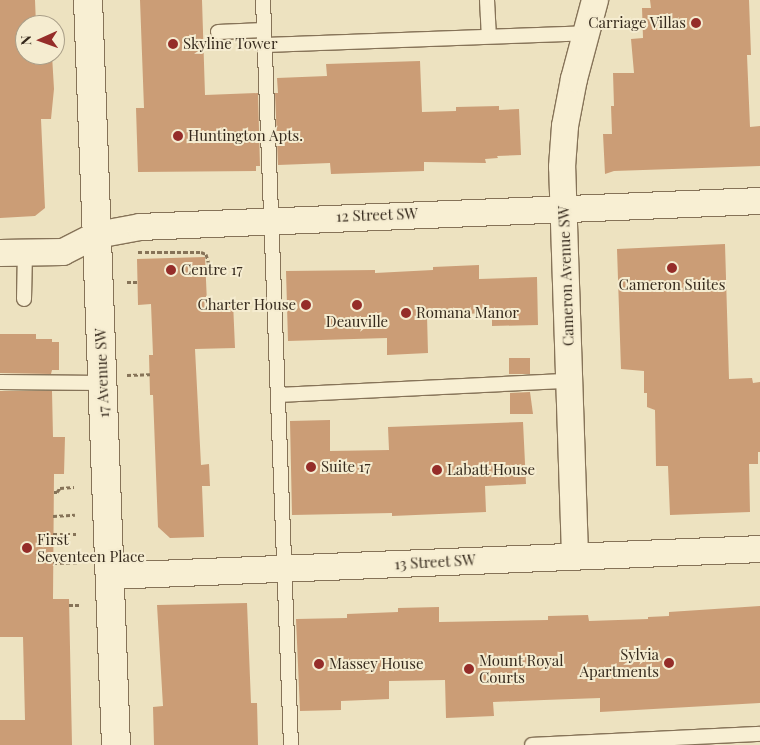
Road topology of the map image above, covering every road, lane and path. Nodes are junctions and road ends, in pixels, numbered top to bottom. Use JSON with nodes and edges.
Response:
{"nodes":[{"id":1,"x":88,"y":0,"type":"edge"},
{"id":2,"x":263,"y":0,"type":"edge"},
{"id":3,"x":487,"y":0,"type":"edge"},
{"id":4,"x":595,"y":0,"type":"edge"},
{"id":5,"x":264,"y":30,"type":"junction"},
{"id":6,"x":218,"y":32,"type":"dead end"},
{"id":7,"x":586,"y":34,"type":"junction"},
{"id":8,"x":488,"y":35,"type":"junction"},
{"id":9,"x":265,"y":45,"type":"junction"},
{"id":10,"x":760,"y":201,"type":"edge"},
{"id":11,"x":564,"y":208,"type":"junction"},
{"id":12,"x":271,"y":220,"type":"junction"},
{"id":13,"x":97,"y":235,"type":"junction"},
{"id":14,"x":136,"y":250,"type":"dead end"},
{"id":15,"x":12,"y":253,"type":"edge"},
{"id":16,"x":158,"y":253,"type":"junction"},
{"id":17,"x":158,"y":258,"type":"dead end"},
{"id":18,"x":212,"y":275,"type":"dead end"},
{"id":19,"x":127,"y":282,"type":"dead end"},
{"id":20,"x":138,"y":282,"type":"dead end"},
{"id":21,"x":24,"y":299,"type":"dead end"},
{"id":22,"x":150,"y":374,"type":"dead end"},
{"id":23,"x":110,"y":379,"type":"junction"},
{"id":24,"x":569,"y":381,"type":"junction"},
{"id":25,"x":0,"y":382,"type":"edge"},
{"id":26,"x":278,"y":396,"type":"junction"},
{"id":27,"x":74,"y":487,"type":"dead end"},
{"id":28,"x":54,"y":492,"type":"dead end"},
{"id":29,"x":75,"y":515,"type":"dead end"},
{"id":30,"x":54,"y":516,"type":"dead end"},
{"id":31,"x":53,"y":534,"type":"dead end"},
{"id":32,"x":76,"y":534,"type":"dead end"},
{"id":33,"x":760,"y":549,"type":"edge"},
{"id":34,"x":574,"y":555,"type":"junction"},
{"id":35,"x":77,"y":562,"type":"dead end"},
{"id":36,"x":53,"y":563,"type":"dead end"},
{"id":37,"x":284,"y":568,"type":"junction"},
{"id":38,"x":110,"y":576,"type":"junction"},
{"id":39,"x":78,"y":604,"type":"dead end"},
{"id":40,"x":69,"y":605,"type":"dead end"},
{"id":41,"x":760,"y":734,"type":"edge"},
{"id":42,"x":116,"y":745,"type":"edge"},
{"id":43,"x":291,"y":745,"type":"edge"},
{"id":44,"x":532,"y":745,"type":"edge"}],
"edges":[{"from":1,"to":13,"type":"main road","name":"17 Avenue SW"},
{"from":2,"to":5,"type":"lane"},
{"from":3,"to":8,"type":"lane"},
{"from":4,"to":7,"type":"street","name":"Cameron Avenue SW"},
{"from":5,"to":6,"type":"lane"},
{"from":5,"to":9,"type":"lane"},
{"from":7,"to":8,"type":"lane"},
{"from":7,"to":11,"type":"street","name":"Cameron Avenue SW"},
{"from":8,"to":9,"type":"lane"},
{"from":9,"to":12,"type":"lane"},
{"from":10,"to":11,"type":"street","name":"12 Street SW"},
{"from":11,"to":12,"type":"street","name":"12 Street SW"},
{"from":11,"to":24,"type":"street","name":"Cameron Avenue SW"},
{"from":12,"to":13,"type":"street","name":"12 Street SW"},
{"from":12,"to":26,"type":"lane"},
{"from":13,"to":15,"type":"street","name":"12 Street SW"},
{"from":13,"to":23,"type":"main road","name":"17 Avenue SW"},
{"from":14,"to":16,"type":"path"},
{"from":15,"to":21,"type":"lane"},
{"from":16,"to":17,"type":"path"},
{"from":16,"to":18,"type":"path"},
{"from":19,"to":20,"type":"path"},
{"from":22,"to":23,"type":"path"},
{"from":23,"to":25,"type":"lane"},
{"from":23,"to":38,"type":"main road","name":"17 Avenue SW"},
{"from":24,"to":26,"type":"lane"},
{"from":24,"to":34,"type":"street","name":"Cameron Avenue SW"},
{"from":26,"to":37,"type":"lane"},
{"from":27,"to":28,"type":"path"},
{"from":29,"to":30,"type":"path"},
{"from":31,"to":32,"type":"path"},
{"from":33,"to":34,"type":"street","name":"13 Street SW"},
{"from":34,"to":37,"type":"street","name":"13 Street SW"},
{"from":35,"to":36,"type":"path"},
{"from":37,"to":38,"type":"street","name":"13 Street SW"},
{"from":37,"to":43,"type":"lane"},
{"from":38,"to":42,"type":"main road","name":"17 Avenue SW"},
{"from":39,"to":40,"type":"path"},
{"from":41,"to":44,"type":"lane"}]}
